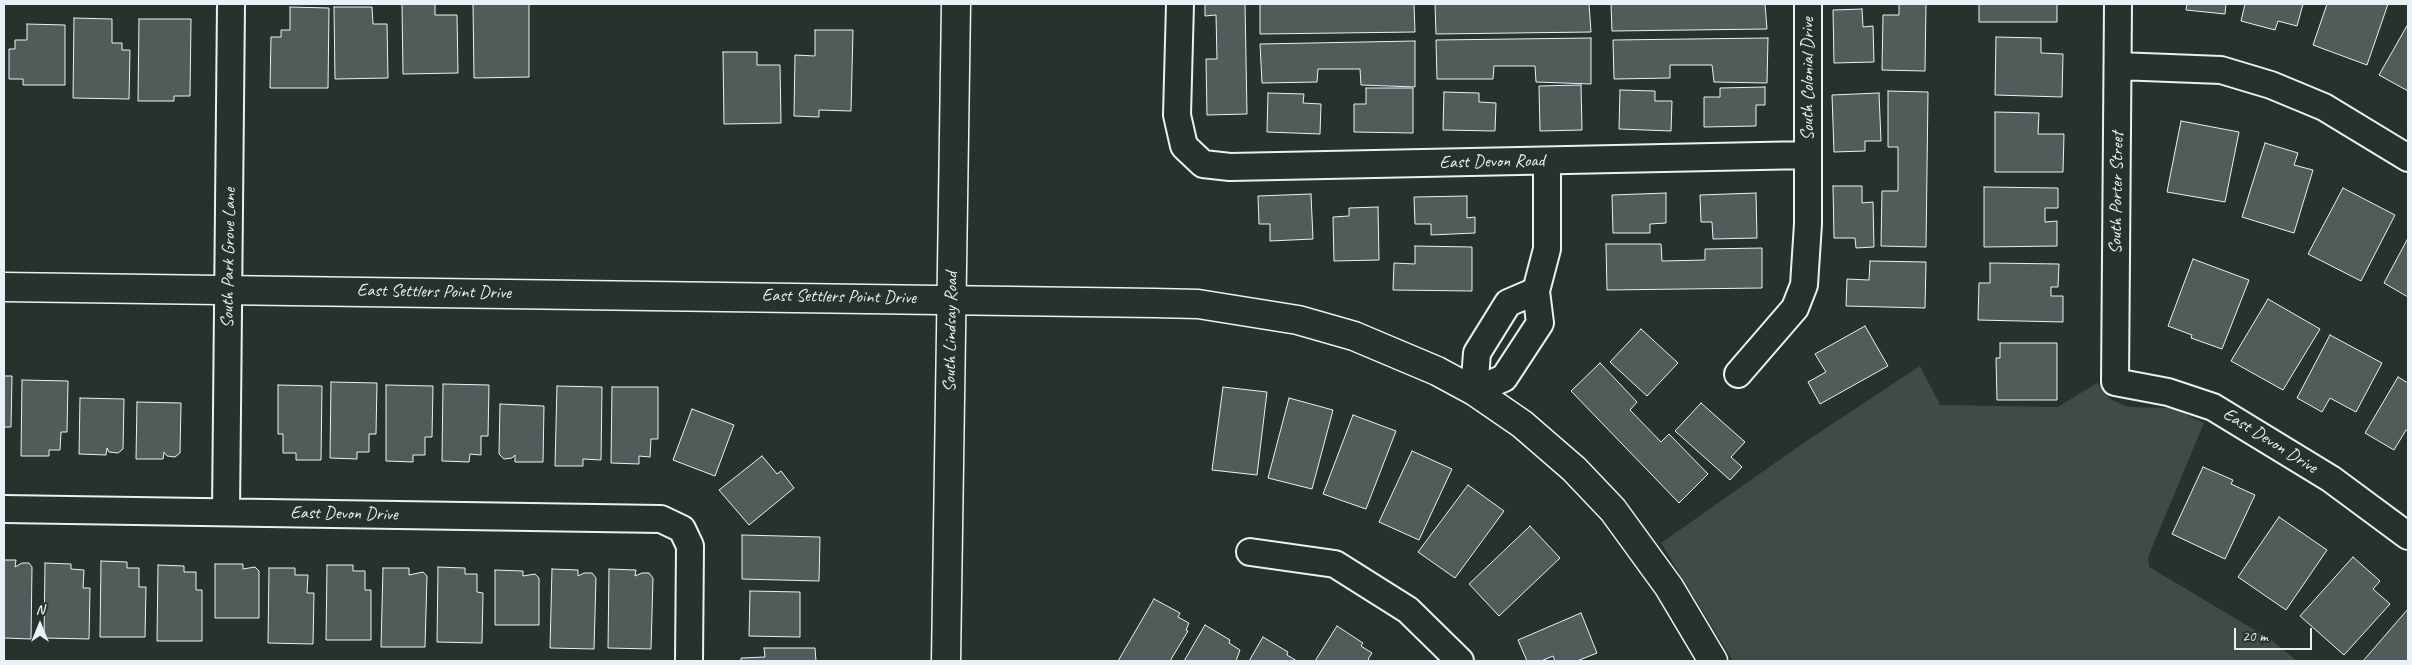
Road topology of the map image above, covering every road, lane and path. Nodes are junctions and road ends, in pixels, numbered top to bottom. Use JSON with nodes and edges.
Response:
{"nodes":[{"id":1,"x":231,"y":4,"type":"edge"},
{"id":2,"x":956,"y":4,"type":"edge"},
{"id":3,"x":1180,"y":4,"type":"edge"},
{"id":4,"x":1808,"y":4,"type":"edge"},
{"id":5,"x":2118,"y":4,"type":"edge"},
{"id":6,"x":2118,"y":66,"type":"junction"},
{"id":7,"x":1808,"y":154,"type":"junction"},
{"id":8,"x":2408,"y":158,"type":"edge"},
{"id":9,"x":1546,"y":161,"type":"junction"},
{"id":10,"x":4,"y":287,"type":"edge"},
{"id":11,"x":228,"y":290,"type":"junction"},
{"id":12,"x":1536,"y":291,"type":"junction"},
{"id":13,"x":952,"y":298,"type":"junction"},
{"id":14,"x":1738,"y":374,"type":"dead end"},
{"id":15,"x":2115,"y":382,"type":"joint"},
{"id":16,"x":1474,"y":391,"type":"junction"},
{"id":17,"x":4,"y":509,"type":"edge"},
{"id":18,"x":226,"y":512,"type":"junction"},
{"id":19,"x":2408,"y":536,"type":"edge"},
{"id":20,"x":1250,"y":552,"type":"dead end"},
{"id":21,"x":689,"y":661,"type":"edge"},
{"id":22,"x":946,"y":661,"type":"edge"},
{"id":23,"x":1460,"y":661,"type":"edge"},
{"id":24,"x":1712,"y":661,"type":"edge"}],
"edges":[{"from":1,"to":11,"type":"street","name":"South Park Grove Lane"},
{"from":2,"to":13,"type":"street","name":"South Lindsay Road"},
{"from":3,"to":9,"type":"street","name":"East Devon Road"},
{"from":4,"to":7,"type":"street","name":"South Colonial Drive"},
{"from":5,"to":6,"type":"street","name":"South Porter Street"},
{"from":6,"to":8,"type":"street"},
{"from":6,"to":15,"type":"street","name":"South Porter Street"},
{"from":7,"to":9,"type":"street","name":"East Devon Road"},
{"from":7,"to":14,"type":"street","name":"South Colonial Drive"},
{"from":9,"to":12,"type":"street"},
{"from":10,"to":11,"type":"street","name":"East Settlers Point Drive"},
{"from":11,"to":13,"type":"street","name":"East Settlers Point Drive"},
{"from":11,"to":18,"type":"street","name":"South Park Grove Lane"},
{"from":12,"to":16,"type":"street"},
{"from":12,"to":16,"type":"street"},
{"from":13,"to":16,"type":"street","name":"East Settlers Point Drive"},
{"from":13,"to":22,"type":"street","name":"South Lindsay Road"},
{"from":15,"to":19,"type":"street","name":"East Devon Drive"},
{"from":16,"to":24,"type":"street","name":"East Settlers Point Drive"},
{"from":17,"to":18,"type":"street","name":"East Devon Drive"},
{"from":18,"to":21,"type":"street","name":"East Devon Drive"},
{"from":20,"to":23,"type":"street"}]}
